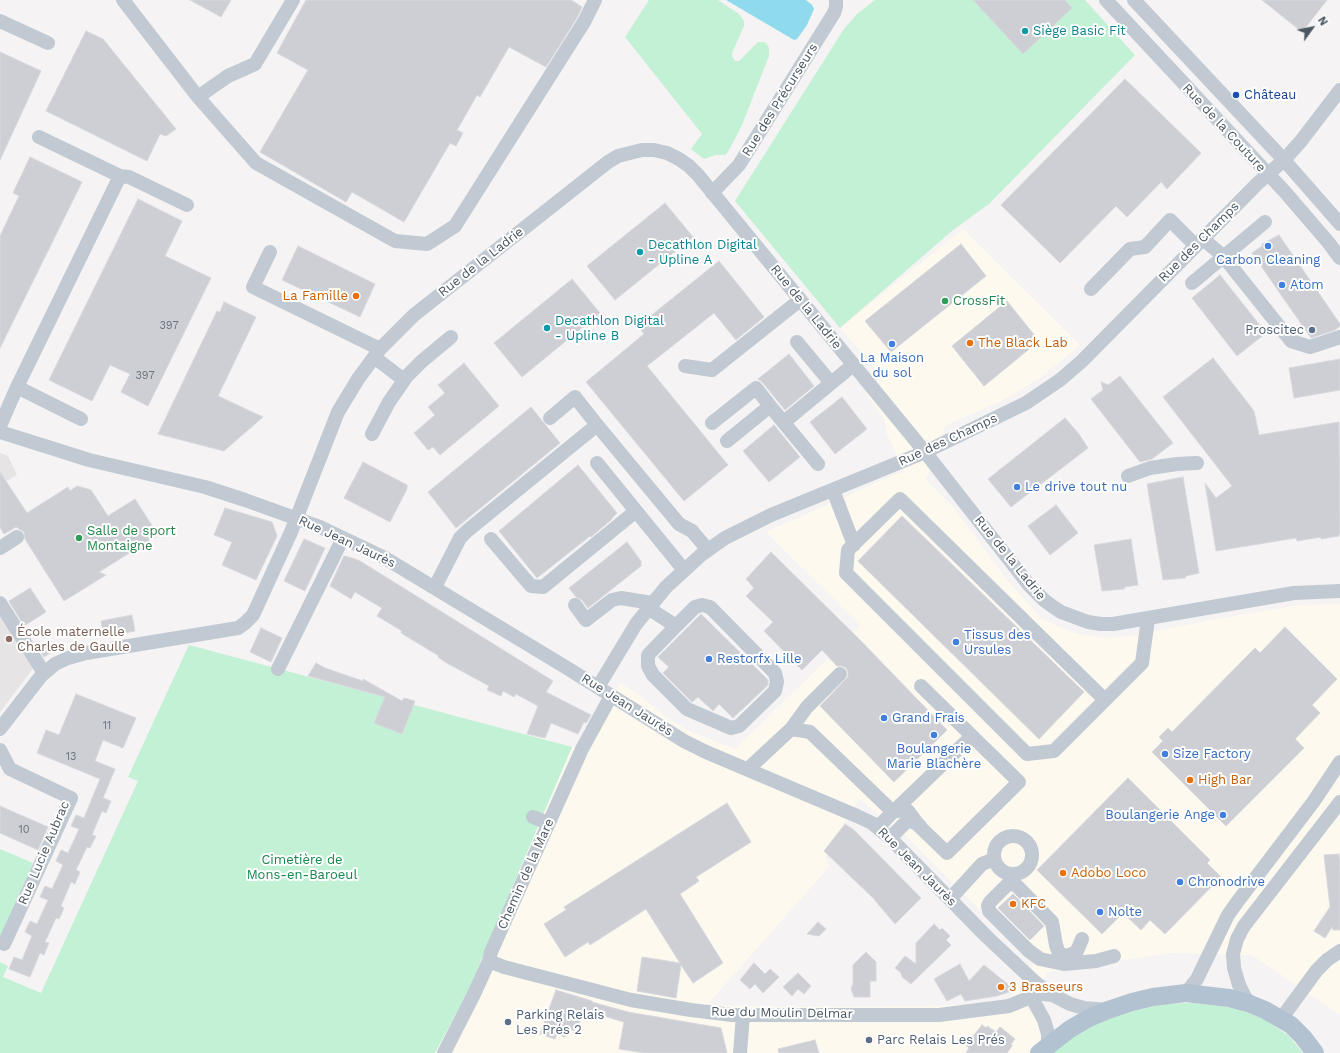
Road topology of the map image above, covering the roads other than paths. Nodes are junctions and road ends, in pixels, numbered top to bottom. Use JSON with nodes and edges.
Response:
{"nodes":[{"id":1,"x":123,"y":0,"type":"edge"},
{"id":2,"x":294,"y":0,"type":"edge"},
{"id":3,"x":595,"y":0,"type":"edge"},
{"id":4,"x":836,"y":0,"type":"edge"},
{"id":5,"x":1106,"y":0,"type":"edge"},
{"id":6,"x":1134,"y":0,"type":"edge"},
{"id":7,"x":0,"y":21,"type":"edge"},
{"id":8,"x":48,"y":43,"type":"dead end"},
{"id":9,"x":1340,"y":90,"type":"edge"},
{"id":10,"x":198,"y":97,"type":"junction"},
{"id":11,"x":39,"y":137,"type":"dead end"},
{"id":12,"x":1284,"y":160,"type":"junction"},
{"id":13,"x":1268,"y":174,"type":"junction"},
{"id":14,"x":120,"y":176,"type":"junction"},
{"id":15,"x":712,"y":193,"type":"junction"},
{"id":16,"x":187,"y":204,"type":"dead end"},
{"id":17,"x":1265,"y":222,"type":"dead end"},
{"id":18,"x":1340,"y":224,"type":"edge"},
{"id":19,"x":1199,"y":242,"type":"junction"},
{"id":20,"x":270,"y":252,"type":"dead end"},
{"id":21,"x":1223,"y":256,"type":"junction"},
{"id":22,"x":1340,"y":258,"type":"edge"},
{"id":23,"x":1192,"y":283,"type":"dead end"},
{"id":24,"x":1091,"y":289,"type":"dead end"},
{"id":25,"x":800,"y":300,"type":"junction"},
{"id":26,"x":451,"y":337,"type":"dead end"},
{"id":27,"x":1340,"y":337,"type":"edge"},
{"id":28,"x":798,"y":342,"type":"dead end"},
{"id":29,"x":377,"y":353,"type":"junction"},
{"id":30,"x":853,"y":365,"type":"junction"},
{"id":31,"x":685,"y":366,"type":"dead end"},
{"id":32,"x":404,"y":380,"type":"junction"},
{"id":33,"x":831,"y":383,"type":"junction"},
{"id":34,"x":17,"y":387,"type":"junction"},
{"id":35,"x":770,"y":406,"type":"junction"},
{"id":36,"x":81,"y":418,"type":"dead end"},
{"id":37,"x":550,"y":418,"type":"dead end"},
{"id":38,"x":784,"y":422,"type":"junction"},
{"id":39,"x":712,"y":423,"type":"dead end"},
{"id":40,"x":597,"y":425,"type":"junction"},
{"id":41,"x":0,"y":426,"type":"edge"},
{"id":42,"x":0,"y":432,"type":"edge"},
{"id":43,"x":372,"y":434,"type":"dead end"},
{"id":44,"x":727,"y":441,"type":"dead end"},
{"id":45,"x":925,"y":452,"type":"junction"},
{"id":46,"x":597,"y":463,"type":"dead end"},
{"id":47,"x":1197,"y":463,"type":"dead end"},
{"id":48,"x":818,"y":464,"type":"dead end"},
{"id":49,"x":1128,"y":476,"type":"dead end"},
{"id":50,"x":834,"y":490,"type":"junction"},
{"id":51,"x":636,"y":511,"type":"junction"},
{"id":52,"x":297,"y":518,"type":"junction"},
{"id":53,"x":17,"y":536,"type":"dead end"},
{"id":54,"x":343,"y":538,"type":"junction"},
{"id":55,"x":491,"y":539,"type":"dead end"},
{"id":56,"x":854,"y":545,"type":"junction"},
{"id":57,"x":0,"y":548,"type":"edge"},
{"id":58,"x":708,"y":550,"type":"junction"},
{"id":59,"x":684,"y":570,"type":"junction"},
{"id":60,"x":435,"y":587,"type":"junction"},
{"id":61,"x":1340,"y":591,"type":"edge"},
{"id":62,"x":0,"y":603,"type":"edge"},
{"id":63,"x":575,"y":605,"type":"dead end"},
{"id":64,"x":650,"y":605,"type":"junction"},
{"id":65,"x":1148,"y":619,"type":"junction"},
{"id":66,"x":676,"y":626,"type":"junction"},
{"id":67,"x":278,"y":669,"type":"dead end"},
{"id":68,"x":44,"y":673,"type":"junction"},
{"id":69,"x":840,"y":674,"type":"dead end"},
{"id":70,"x":921,"y":686,"type":"dead end"},
{"id":71,"x":598,"y":687,"type":"junction"},
{"id":72,"x":611,"y":696,"type":"junction"},
{"id":73,"x":1105,"y":700,"type":"junction"},
{"id":74,"x":0,"y":729,"type":"edge"},
{"id":75,"x":791,"y":729,"type":"junction"},
{"id":76,"x":972,"y":736,"type":"junction"},
{"id":77,"x":0,"y":750,"type":"edge"},
{"id":78,"x":1340,"y":762,"type":"edge"},
{"id":79,"x":748,"y":769,"type":"junction"},
{"id":80,"x":1340,"y":802,"type":"edge"},
{"id":81,"x":893,"y":812,"type":"junction"},
{"id":82,"x":533,"y":817,"type":"dead end"},
{"id":83,"x":548,"y":823,"type":"junction"},
{"id":84,"x":878,"y":827,"type":"junction"},
{"id":85,"x":920,"y":827,"type":"junction"},
{"id":86,"x":890,"y":838,"type":"junction"},
{"id":87,"x":994,"y":859,"type":"dead end"},
{"id":88,"x":950,"y":899,"type":"junction"},
{"id":89,"x":987,"y":937,"type":"junction"},
{"id":90,"x":1082,"y":939,"type":"dead end"},
{"id":91,"x":4,"y":944,"type":"dead end"},
{"id":92,"x":1340,"y":951,"type":"edge"},
{"id":93,"x":1114,"y":956,"type":"dead end"},
{"id":94,"x":489,"y":961,"type":"junction"},
{"id":95,"x":1186,"y":993,"type":"junction"},
{"id":96,"x":1053,"y":995,"type":"junction"},
{"id":97,"x":1032,"y":996,"type":"junction"},
{"id":98,"x":1248,"y":1003,"type":"junction"},
{"id":99,"x":1108,"y":1010,"type":"junction"},
{"id":100,"x":743,"y":1015,"type":"junction"},
{"id":101,"x":1281,"y":1018,"type":"junction"},
{"id":102,"x":1044,"y":1049,"type":"edge"},
{"id":103,"x":444,"y":1053,"type":"edge"},
{"id":104,"x":740,"y":1053,"type":"edge"},
{"id":105,"x":1315,"y":1053,"type":"edge"}],
"edges":[{"from":1,"to":10,"type":"street"},
{"from":2,"to":10,"type":"street"},
{"from":3,"to":10,"type":"street"},
{"from":4,"to":15,"type":"street","name":"Rue des Précurseurs"},
{"from":5,"to":13,"type":"street","name":"Rue de la Couture"},
{"from":6,"to":12,"type":"street","name":"Rue de la Couture"},
{"from":7,"to":8,"type":"street"},
{"from":9,"to":12,"type":"street","name":"Rue des Champs"},
{"from":11,"to":14,"type":"street"},
{"from":12,"to":13,"type":"street","name":"Rue des Champs"},
{"from":12,"to":18,"type":"street","name":"Rue de la Couture"},
{"from":13,"to":19,"type":"street","name":"Rue des Champs"},
{"from":13,"to":22,"type":"street","name":"Rue de la Couture"},
{"from":14,"to":16,"type":"street"},
{"from":14,"to":34,"type":"street"},
{"from":15,"to":25,"type":"street","name":"Rue de la Ladrie"},
{"from":15,"to":29,"type":"street","name":"Rue de la Ladrie"},
{"from":17,"to":21,"type":"street"},
{"from":19,"to":21,"type":"street"},
{"from":19,"to":24,"type":"street"},
{"from":19,"to":45,"type":"street","name":"Rue des Champs"},
{"from":20,"to":29,"type":"street"},
{"from":21,"to":23,"type":"street"},
{"from":21,"to":27,"type":"street"},
{"from":25,"to":30,"type":"street","name":"Rue de la Ladrie"},
{"from":25,"to":31,"type":"street"},
{"from":26,"to":32,"type":"street"},
{"from":28,"to":33,"type":"street"},
{"from":29,"to":32,"type":"street"},
{"from":29,"to":52,"type":"street","name":"Rue de la Ladrie"},
{"from":30,"to":33,"type":"street"},
{"from":30,"to":45,"type":"street","name":"Rue de la Ladrie"},
{"from":32,"to":43,"type":"street"},
{"from":33,"to":38,"type":"street"},
{"from":34,"to":36,"type":"street"},
{"from":34,"to":41,"type":"street"},
{"from":35,"to":38,"type":"street"},
{"from":35,"to":39,"type":"street"},
{"from":35,"to":44,"type":"street"},
{"from":37,"to":40,"type":"street"},
{"from":38,"to":48,"type":"street"},
{"from":40,"to":58,"type":"street"},
{"from":40,"to":60,"type":"street"},
{"from":42,"to":52,"type":"street","name":"Rue Jean Jaurès"},
{"from":45,"to":50,"type":"street","name":"Rue des Champs"},
{"from":45,"to":65,"type":"street","name":"Rue de la Ladrie"},
{"from":46,"to":51,"type":"street"},
{"from":47,"to":49,"type":"street"},
{"from":50,"to":56,"type":"street"},
{"from":50,"to":58,"type":"street","name":"Rue des Champs"},
{"from":51,"to":55,"type":"street"},
{"from":51,"to":59,"type":"street"},
{"from":52,"to":54,"type":"street","name":"Rue Jean Jaurès"},
{"from":52,"to":68,"type":"street","name":"Rue de la Ladrie"},
{"from":53,"to":57,"type":"street"},
{"from":54,"to":60,"type":"street","name":"Rue Jean Jaurès"},
{"from":54,"to":67,"type":"street"},
{"from":56,"to":73,"type":"street"},
{"from":56,"to":73,"type":"street"},
{"from":58,"to":59,"type":"street","name":"Rue des Champs"},
{"from":59,"to":64,"type":"street","name":"Rue des Champs"},
{"from":60,"to":71,"type":"street","name":"Rue Jean Jaurès"},
{"from":61,"to":65,"type":"street","name":"Rue de la Ladrie"},
{"from":62,"to":68,"type":"street"},
{"from":63,"to":64,"type":"street"},
{"from":64,"to":66,"type":"street"},
{"from":64,"to":71,"type":"street","name":"Rue des Champs"},
{"from":65,"to":73,"type":"street"},
{"from":66,"to":66,"type":"street"},
{"from":68,"to":74,"type":"street","name":"Rue de la Ladrie"},
{"from":69,"to":75,"type":"street"},
{"from":70,"to":76,"type":"street"},
{"from":71,"to":72,"type":"street","name":"Rue Jean Jaurès"},
{"from":72,"to":79,"type":"street","name":"Rue Jean Jaurès"},
{"from":72,"to":83,"type":"street","name":"Chemin de la Mare"},
{"from":75,"to":79,"type":"street"},
{"from":75,"to":81,"type":"street"},
{"from":76,"to":81,"type":"street"},
{"from":76,"to":85,"type":"street"},
{"from":77,"to":91,"type":"street","name":"Rue Lucie Aubrac"},
{"from":78,"to":95,"type":"street"},
{"from":79,"to":84,"type":"street","name":"Rue Jean Jaurès"},
{"from":80,"to":98,"type":"street"},
{"from":81,"to":84,"type":"street"},
{"from":81,"to":85,"type":"street"},
{"from":82,"to":83,"type":"street"},
{"from":83,"to":94,"type":"street","name":"Chemin de la Mare"},
{"from":84,"to":86,"type":"street","name":"Rue Jean Jaurès"},
{"from":85,"to":86,"type":"street"},
{"from":86,"to":88,"type":"street","name":"Rue Jean Jaurès"},
{"from":87,"to":88,"type":"street"},
{"from":88,"to":89,"type":"street","name":"Rue Jean Jaurès"},
{"from":89,"to":96,"type":"street","name":"Rue Jean Jaurès"},
{"from":89,"to":97,"type":"street","name":"Rue Jean Jaurès"},
{"from":90,"to":93,"type":"street"},
{"from":92,"to":101,"type":"street"},
{"from":94,"to":100,"type":"street","name":"Rue du Moulin Delmar"},
{"from":94,"to":103,"type":"street","name":"Chemin de la Mare"},
{"from":95,"to":98,"type":"main road"},
{"from":95,"to":99,"type":"main road"},
{"from":96,"to":97,"type":"street","name":"Rue du Moulin Delmar"},
{"from":96,"to":99,"type":"street","name":"Rue Jean Jaurès"},
{"from":97,"to":100,"type":"street","name":"Rue du Moulin Delmar"},
{"from":97,"to":102,"type":"street","name":"Rue Jean Jaurès"},
{"from":98,"to":101,"type":"main road"},
{"from":99,"to":102,"type":"main road"},
{"from":100,"to":104,"type":"street"},
{"from":101,"to":105,"type":"main road"}]}
